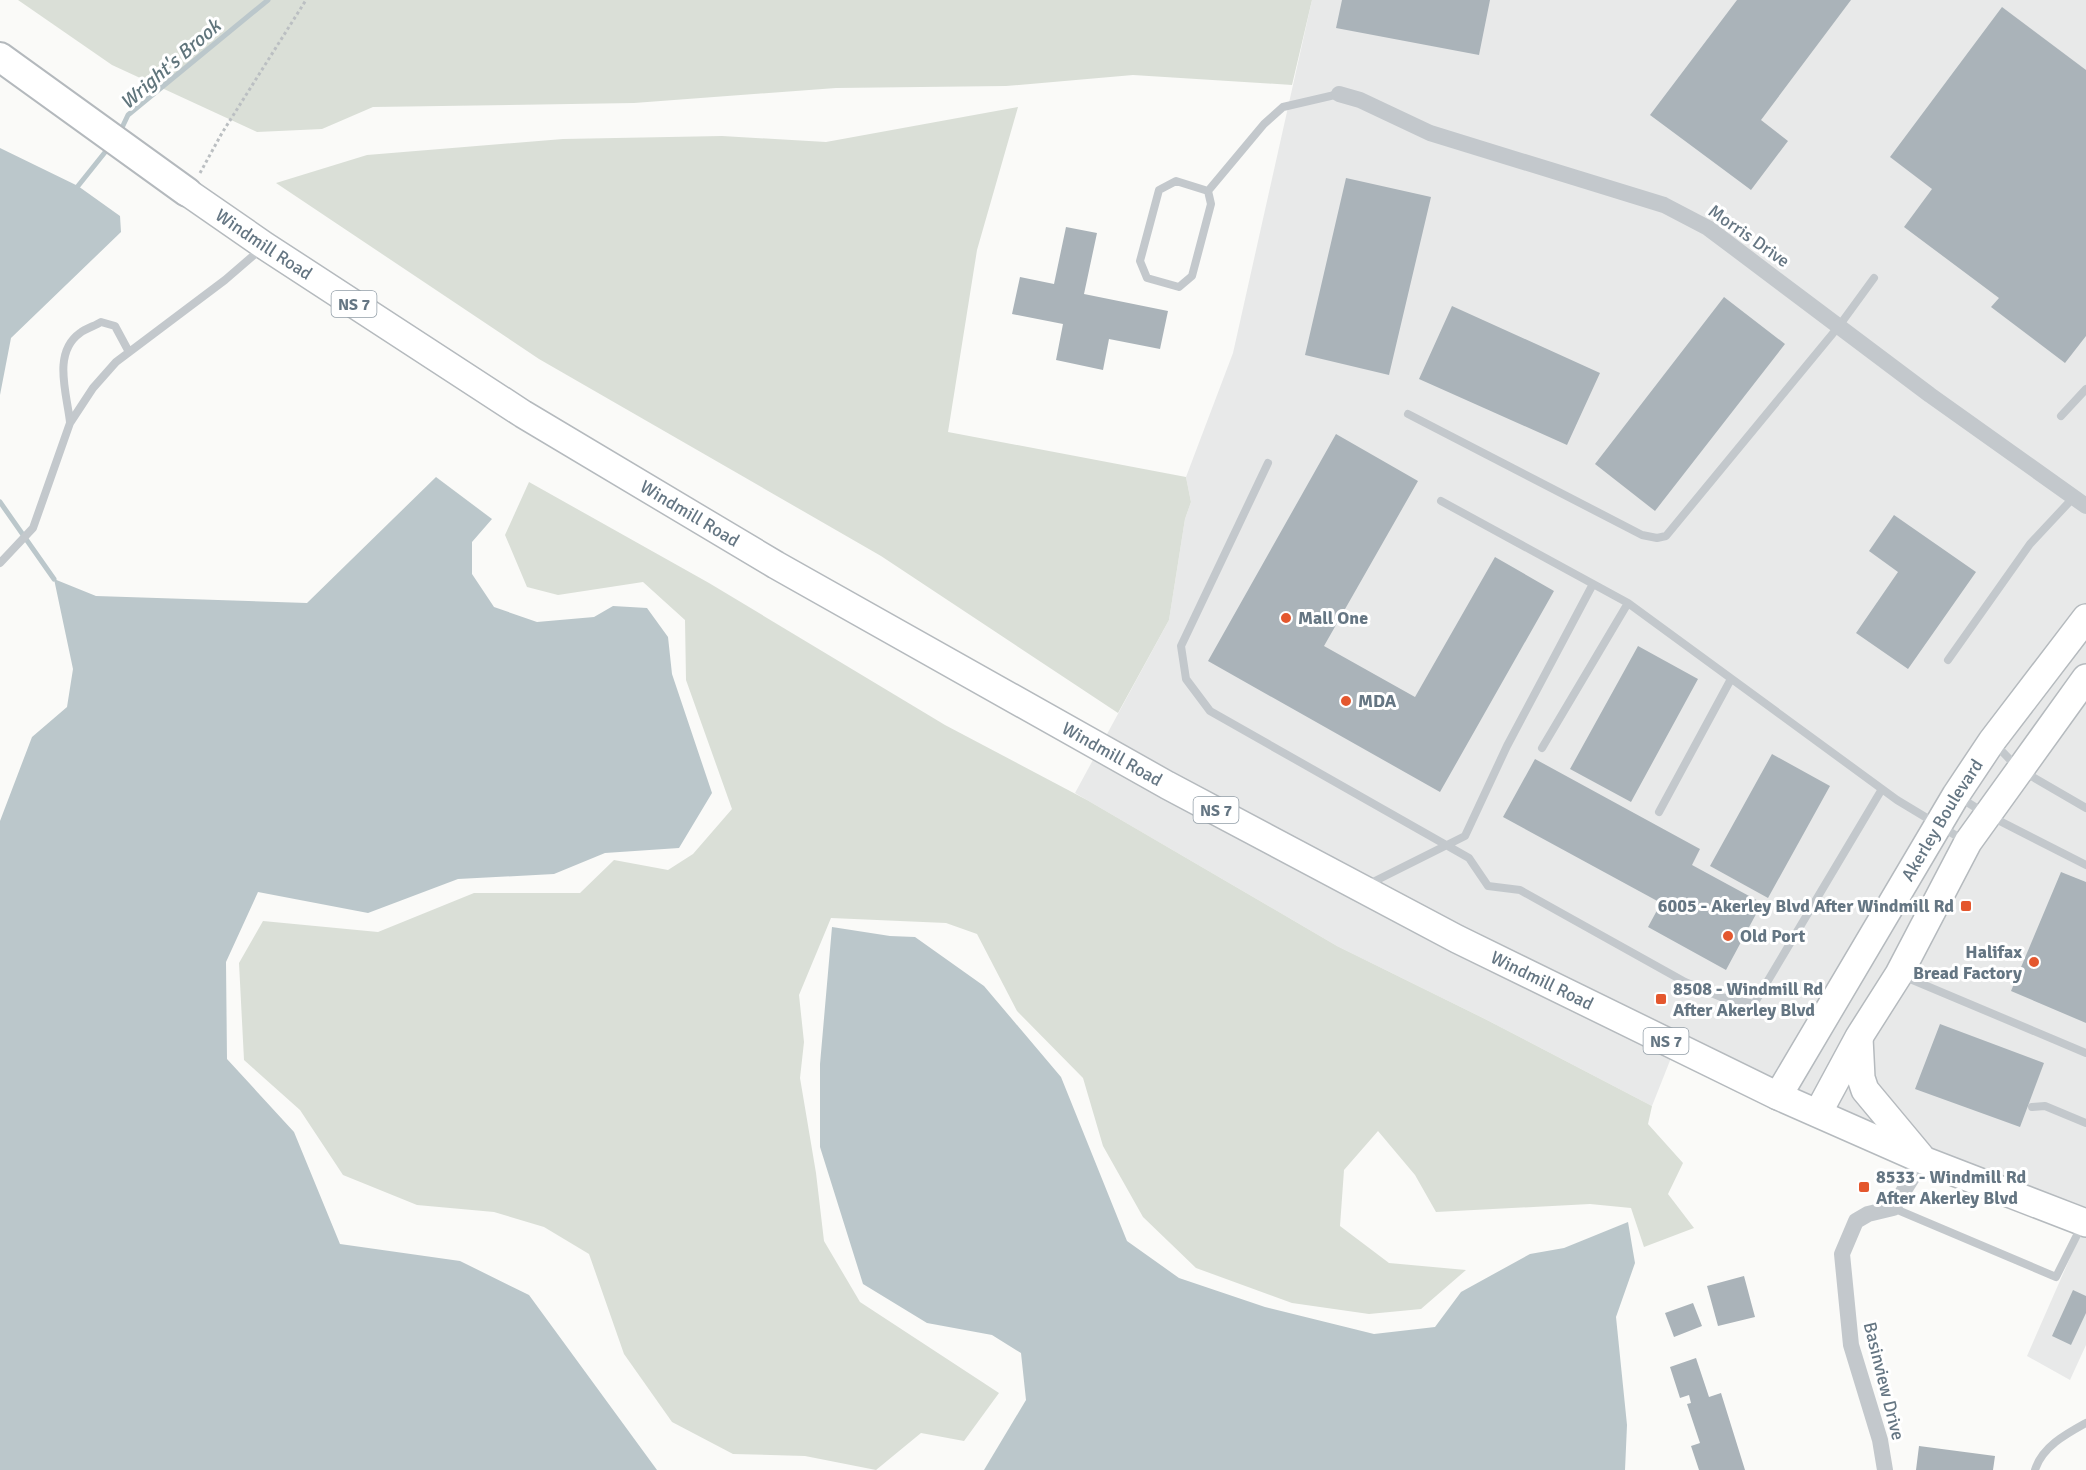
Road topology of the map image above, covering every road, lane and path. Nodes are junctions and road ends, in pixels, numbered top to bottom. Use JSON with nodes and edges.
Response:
{"nodes":[{"id":1,"x":306,"y":0,"type":"edge"},
{"id":2,"x":0,"y":57,"type":"edge"},
{"id":3,"x":0,"y":77,"type":"edge"},
{"id":4,"x":1339,"y":94,"type":"joint"},
{"id":5,"x":113,"y":142,"type":"junction"},
{"id":6,"x":1208,"y":191,"type":"junction"},
{"id":7,"x":187,"y":192,"type":"junction"},
{"id":8,"x":265,"y":246,"type":"junction"},
{"id":9,"x":1874,"y":278,"type":"dead end"},
{"id":10,"x":1839,"y":326,"type":"junction"},
{"id":11,"x":129,"y":352,"type":"junction"},
{"id":12,"x":2086,"y":389,"type":"edge"},
{"id":13,"x":1408,"y":414,"type":"dead end"},
{"id":14,"x":2061,"y":416,"type":"dead end"},
{"id":15,"x":70,"y":423,"type":"junction"},
{"id":16,"x":1268,"y":464,"type":"dead end"},
{"id":17,"x":1440,"y":501,"type":"dead end"},
{"id":18,"x":2079,"y":502,"type":"edge"},
{"id":19,"x":0,"y":563,"type":"edge"},
{"id":20,"x":1593,"y":584,"type":"junction"},
{"id":21,"x":1628,"y":603,"type":"junction"},
{"id":22,"x":2086,"y":618,"type":"edge"},
{"id":23,"x":1948,"y":660,"type":"dead end"},
{"id":24,"x":2086,"y":678,"type":"edge"},
{"id":25,"x":1731,"y":679,"type":"junction"},
{"id":26,"x":1992,"y":741,"type":"junction"},
{"id":27,"x":1542,"y":748,"type":"dead end"},
{"id":28,"x":2019,"y":769,"type":"junction"},
{"id":29,"x":1882,"y":789,"type":"junction"},
{"id":30,"x":1956,"y":795,"type":"junction"},
{"id":31,"x":2086,"y":808,"type":"edge"},
{"id":32,"x":1659,"y":812,"type":"dead end"},
{"id":33,"x":1986,"y":814,"type":"junction"},
{"id":34,"x":1938,"y":826,"type":"junction"},
{"id":35,"x":1968,"y":842,"type":"junction"},
{"id":36,"x":1447,"y":845,"type":"junction"},
{"id":37,"x":2086,"y":865,"type":"edge"},
{"id":38,"x":1362,"y":888,"type":"junction"},
{"id":39,"x":1899,"y":974,"type":"junction"},
{"id":40,"x":1859,"y":1037,"type":"junction"},
{"id":41,"x":2086,"y":1053,"type":"edge"},
{"id":42,"x":1778,"y":1096,"type":"junction"},
{"id":43,"x":2032,"y":1107,"type":"dead end"},
{"id":44,"x":1818,"y":1113,"type":"junction"},
{"id":45,"x":2086,"y":1123,"type":"edge"},
{"id":46,"x":1923,"y":1160,"type":"junction"},
{"id":47,"x":1893,"y":1208,"type":"junction"},
{"id":48,"x":2085,"y":1223,"type":"edge"},
{"id":49,"x":2086,"y":1422,"type":"edge"},
{"id":50,"x":1885,"y":1470,"type":"edge"},
{"id":51,"x":2035,"y":1470,"type":"edge"}],
"edges":[{"from":1,"to":7,"type":"path"},
{"from":2,"to":5,"type":"highway","name":"Windmill Road","number":"NS 7"},
{"from":3,"to":5,"type":"highway","name":"Windmill Road","number":"NS 7"},
{"from":4,"to":6,"type":"lane"},
{"from":4,"to":10,"type":"street","name":"Morris Drive"},
{"from":5,"to":7,"type":"highway","name":"Windmill Road","number":"NS 7"},
{"from":6,"to":6,"type":"lane"},
{"from":7,"to":8,"type":"main road","name":"Windmill Road","number":"NS 7"},
{"from":8,"to":11,"type":"lane"},
{"from":8,"to":38,"type":"main road","name":"Windmill Road","number":"NS 7"},
{"from":9,"to":10,"type":"lane"},
{"from":10,"to":13,"type":"lane"},
{"from":10,"to":18,"type":"street","name":"Morris Drive"},
{"from":11,"to":15,"type":"lane"},
{"from":11,"to":15,"type":"lane"},
{"from":12,"to":14,"type":"lane"},
{"from":15,"to":19,"type":"lane"},
{"from":16,"to":36,"type":"lane"},
{"from":17,"to":20,"type":"lane"},
{"from":18,"to":23,"type":"lane"},
{"from":20,"to":21,"type":"lane"},
{"from":20,"to":36,"type":"lane"},
{"from":21,"to":25,"type":"lane"},
{"from":21,"to":27,"type":"lane"},
{"from":22,"to":26,"type":"main road","name":"Akerley Boulevard"},
{"from":24,"to":28,"type":"main road","name":"Akerley Boulevard"},
{"from":25,"to":29,"type":"lane"},
{"from":25,"to":32,"type":"lane"},
{"from":26,"to":28,"type":"lane"},
{"from":26,"to":30,"type":"main road","name":"Akerley Boulevard"},
{"from":28,"to":31,"type":"lane"},
{"from":28,"to":33,"type":"main road","name":"Akerley Boulevard"},
{"from":29,"to":34,"type":"lane"},
{"from":29,"to":36,"type":"lane"},
{"from":30,"to":33,"type":"lane"},
{"from":30,"to":34,"type":"main road","name":"Akerley Boulevard"},
{"from":33,"to":35,"type":"main road","name":"Akerley Boulevard"},
{"from":33,"to":37,"type":"lane"},
{"from":34,"to":35,"type":"lane"},
{"from":34,"to":42,"type":"main road","name":"Akerley Boulevard"},
{"from":35,"to":39,"type":"main road","name":"Akerley Boulevard"},
{"from":36,"to":38,"type":"lane"},
{"from":38,"to":42,"type":"main road","name":"Windmill Road","number":"NS 7"},
{"from":39,"to":40,"type":"main road","name":"Akerley Boulevard"},
{"from":39,"to":41,"type":"lane"},
{"from":40,"to":44,"type":"main road","name":"Akerley Boulevard"},
{"from":40,"to":46,"type":"main road"},
{"from":42,"to":44,"type":"main road","name":"Windmill Road","number":"NS 7"},
{"from":43,"to":45,"type":"lane"},
{"from":44,"to":46,"type":"main road","name":"Windmill Road","number":"NS 7"},
{"from":46,"to":47,"type":"street"},
{"from":46,"to":48,"type":"main road","name":"Windmill Road","number":"NS 7"},
{"from":47,"to":48,"type":"lane"},
{"from":47,"to":50,"type":"street","name":"Basinview Drive"},
{"from":49,"to":51,"type":"lane"}]}
